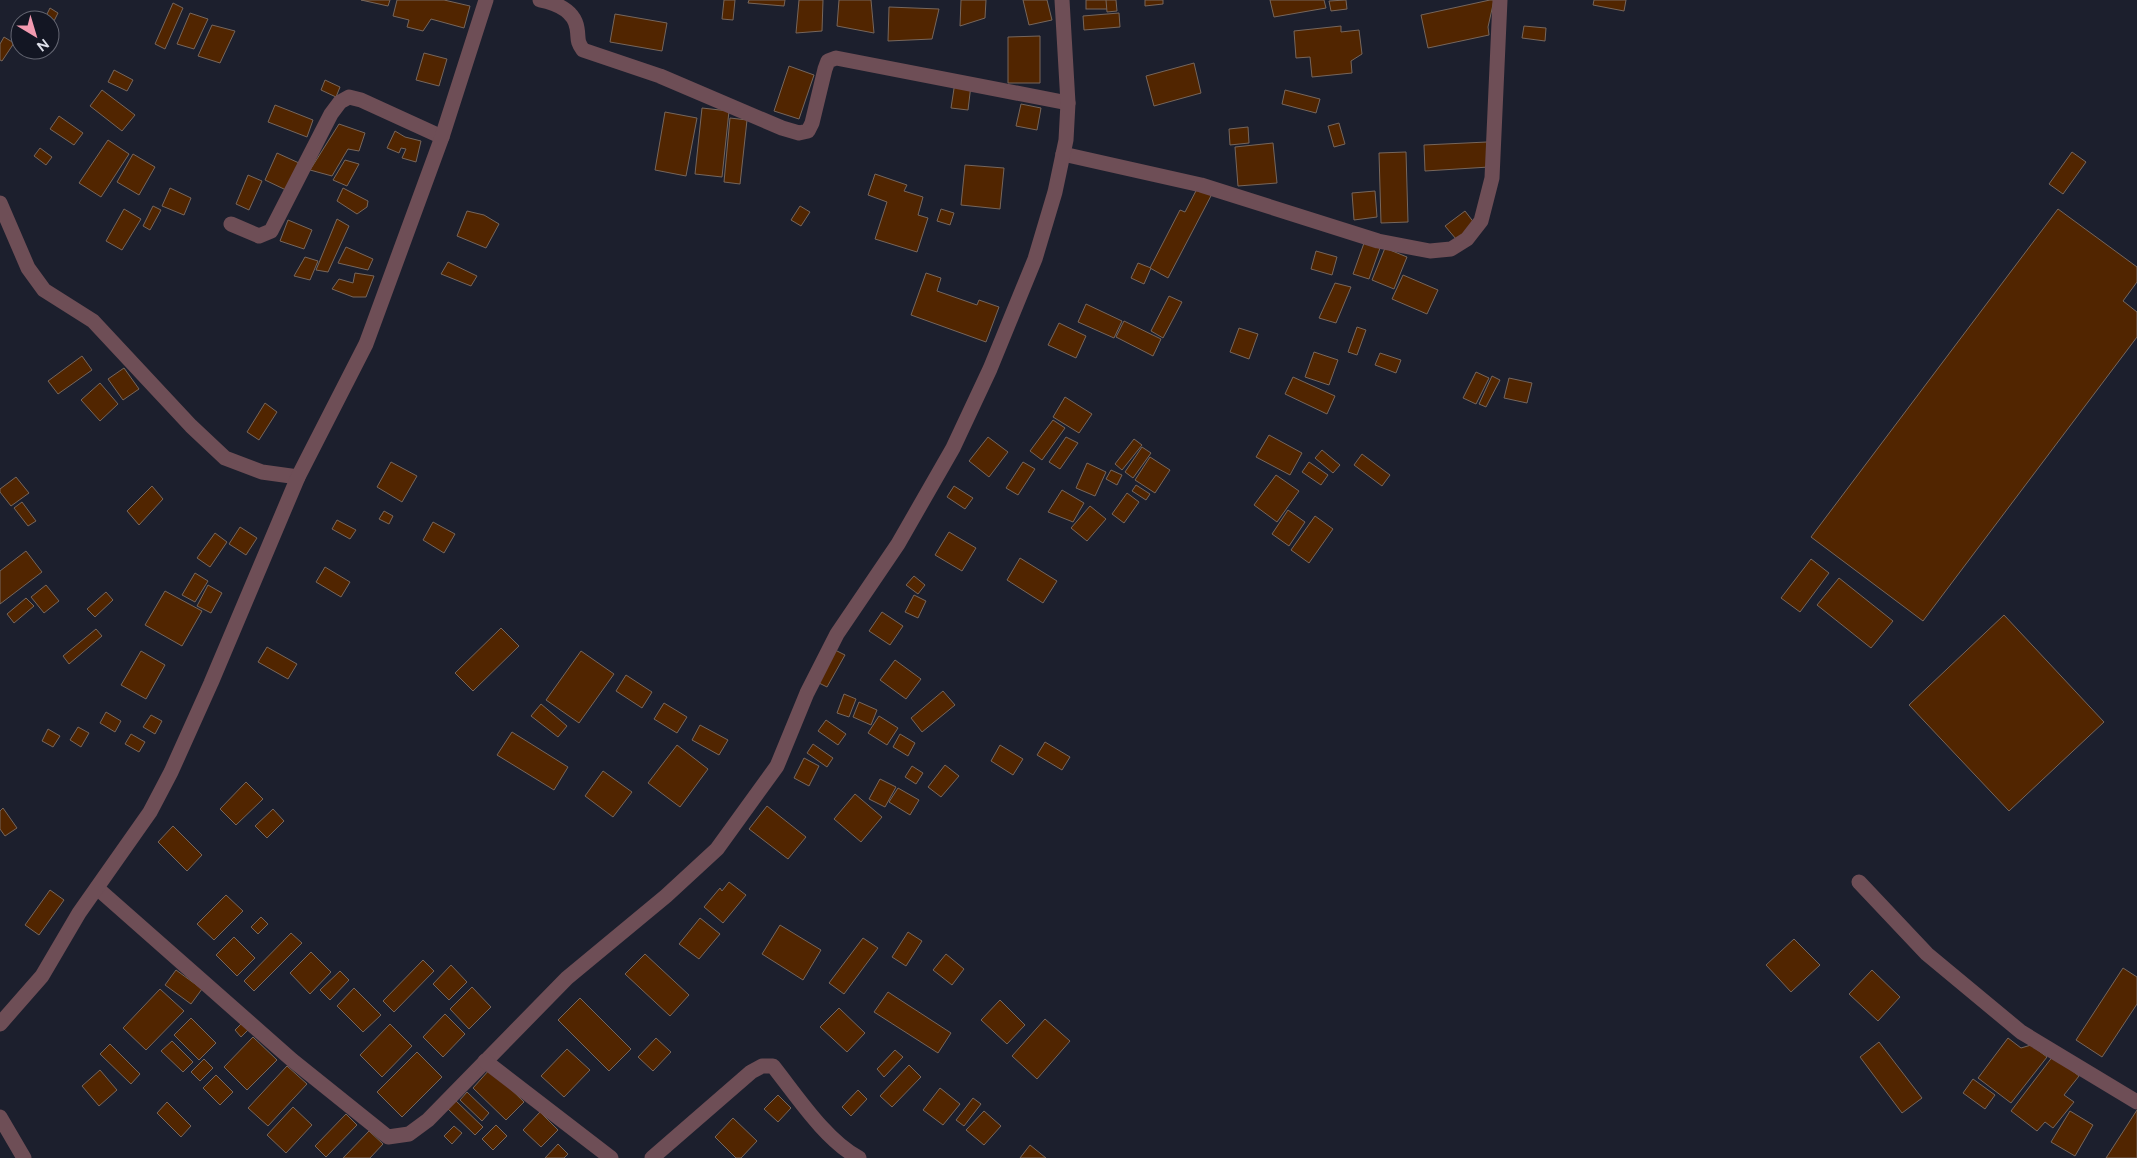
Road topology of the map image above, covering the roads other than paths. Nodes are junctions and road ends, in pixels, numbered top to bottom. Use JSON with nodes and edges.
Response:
{"nodes":[{"id":1,"x":486,"y":0,"type":"edge"},
{"id":2,"x":540,"y":0,"type":"edge"},
{"id":3,"x":1062,"y":0,"type":"edge"},
{"id":4,"x":1500,"y":0,"type":"edge"},
{"id":5,"x":1068,"y":103,"type":"junction"},
{"id":6,"x":442,"y":137,"type":"junction"},
{"id":7,"x":1063,"y":154,"type":"junction"},
{"id":8,"x":0,"y":203,"type":"edge"},
{"id":9,"x":231,"y":224,"type":"dead end"},
{"id":10,"x":298,"y":476,"type":"junction"},
{"id":11,"x":1859,"y":882,"type":"dead end"},
{"id":12,"x":97,"y":888,"type":"junction"},
{"id":13,"x":0,"y":1024,"type":"edge"},
{"id":14,"x":485,"y":1061,"type":"junction"},
{"id":15,"x":2137,"y":1102,"type":"edge"},
{"id":16,"x":0,"y":1117,"type":"edge"},
{"id":17,"x":24,"y":1158,"type":"edge"},
{"id":18,"x":611,"y":1158,"type":"edge"},
{"id":19,"x":652,"y":1158,"type":"edge"},
{"id":20,"x":859,"y":1158,"type":"edge"}],
"edges":[{"from":1,"to":6,"type":"street"},
{"from":2,"to":5,"type":"street"},
{"from":3,"to":5,"type":"street"},
{"from":4,"to":7,"type":"street"},
{"from":5,"to":7,"type":"street"},
{"from":6,"to":9,"type":"street"},
{"from":6,"to":10,"type":"street"},
{"from":7,"to":14,"type":"street"},
{"from":8,"to":10,"type":"street"},
{"from":10,"to":12,"type":"street"},
{"from":11,"to":15,"type":"street"},
{"from":12,"to":13,"type":"street"},
{"from":12,"to":14,"type":"street"},
{"from":14,"to":18,"type":"street"},
{"from":16,"to":17,"type":"street"},
{"from":19,"to":20,"type":"street"}]}
